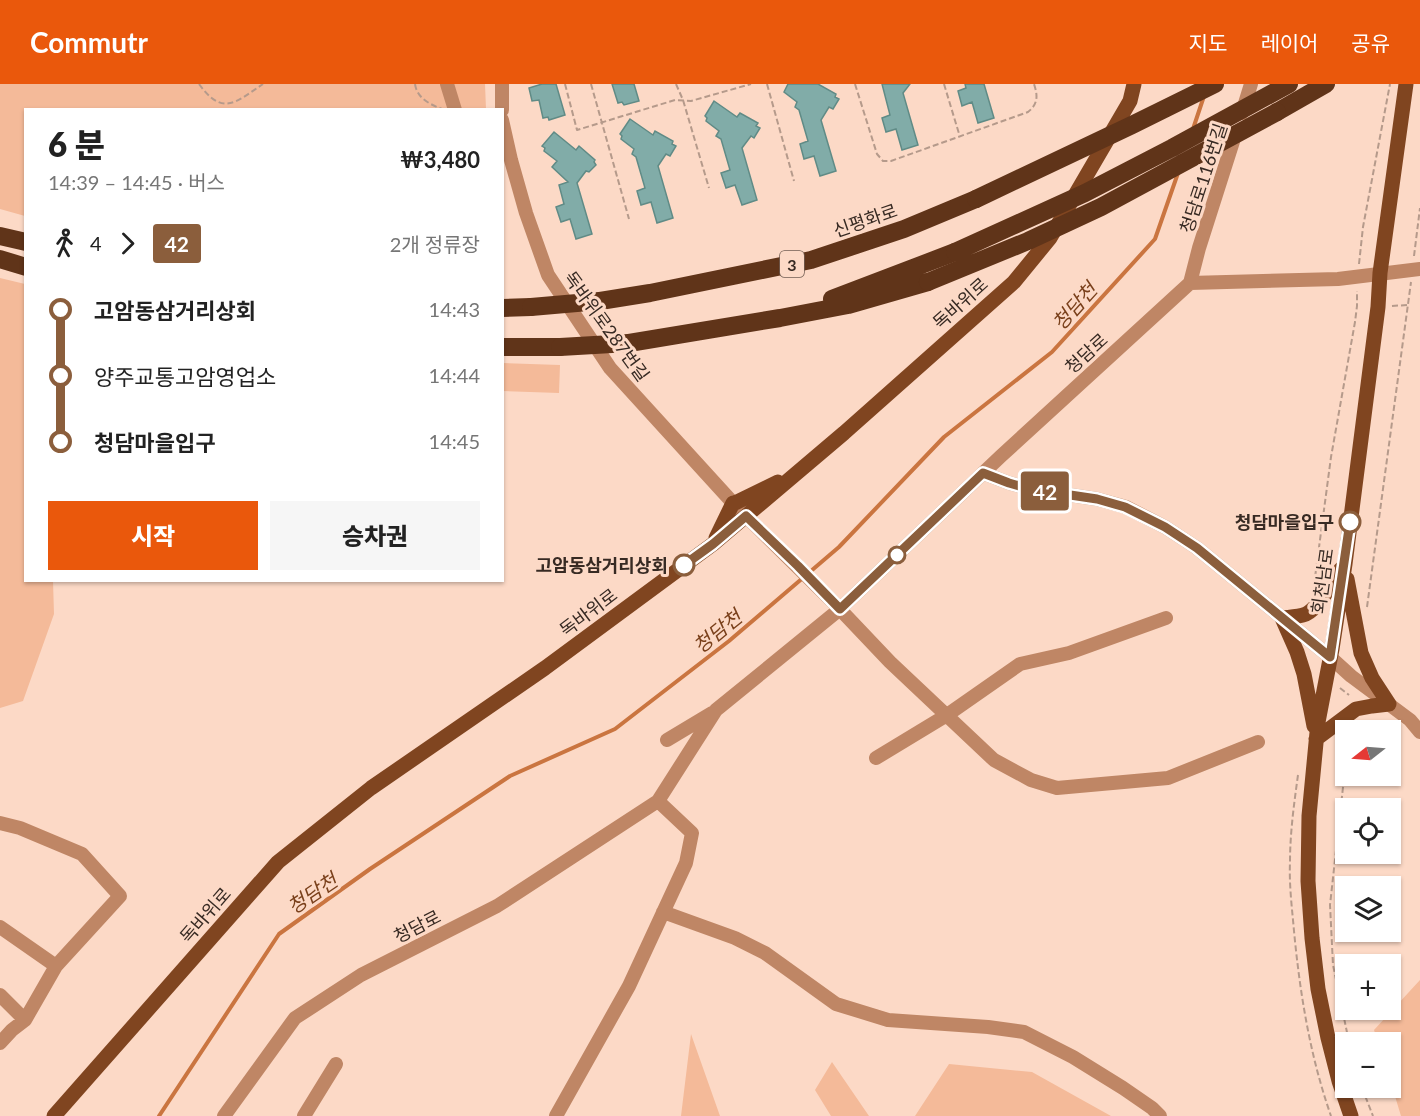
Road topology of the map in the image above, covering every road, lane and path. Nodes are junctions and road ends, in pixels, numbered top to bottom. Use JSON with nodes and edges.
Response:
{"nodes":[{"id":1,"x":199,"y":84,"type":"edge"},
{"id":2,"x":263,"y":84,"type":"edge"},
{"id":3,"x":415,"y":84,"type":"edge"},
{"id":4,"x":447,"y":84,"type":"edge"},
{"id":5,"x":502,"y":84,"type":"edge"},
{"id":6,"x":565,"y":84,"type":"edge"},
{"id":7,"x":591,"y":84,"type":"edge"},
{"id":8,"x":676,"y":84,"type":"edge"},
{"id":9,"x":751,"y":84,"type":"edge"},
{"id":10,"x":767,"y":84,"type":"edge"},
{"id":11,"x":855,"y":84,"type":"edge"},
{"id":12,"x":944,"y":84,"type":"edge"},
{"id":13,"x":1034,"y":84,"type":"edge"},
{"id":14,"x":1134,"y":84,"type":"edge"},
{"id":15,"x":1215,"y":84,"type":"edge"},
{"id":16,"x":1251,"y":84,"type":"edge"},
{"id":17,"x":1289,"y":84,"type":"edge"},
{"id":18,"x":1326,"y":84,"type":"edge"},
{"id":19,"x":1390,"y":84,"type":"edge"},
{"id":20,"x":1406,"y":84,"type":"edge"},
{"id":21,"x":683,"y":100,"type":"junction"},
{"id":22,"x":438,"y":108,"type":"edge"},
{"id":23,"x":454,"y":108,"type":"edge"},
{"id":24,"x":502,"y":108,"type":"edge"},
{"id":25,"x":601,"y":122,"type":"junction"},
{"id":26,"x":504,"y":135,"type":"edge"},
{"id":27,"x":960,"y":137,"type":"junction"},
{"id":28,"x":507,"y":158,"type":"edge"},
{"id":29,"x":794,"y":181,"type":"dead end"},
{"id":30,"x":709,"y":188,"type":"dead end"},
{"id":31,"x":1420,"y":208,"type":"edge"},
{"id":32,"x":629,"y":219,"type":"dead end"},
{"id":33,"x":0,"y":236,"type":"edge"},
{"id":34,"x":24,"y":242,"type":"edge"},
{"id":35,"x":1415,"y":244,"type":"dead end"},
{"id":36,"x":0,"y":259,"type":"edge"},
{"id":37,"x":1359,"y":264,"type":"dead end"},
{"id":38,"x":24,"y":266,"type":"edge"},
{"id":39,"x":1420,"y":269,"type":"edge"},
{"id":40,"x":1380,"y":273,"type":"junction"},
{"id":41,"x":1190,"y":283,"type":"junction"},
{"id":42,"x":1407,"y":305,"type":"dead end"},
{"id":43,"x":1358,"y":306,"type":"dead end"},
{"id":44,"x":504,"y":308,"type":"edge"},
{"id":45,"x":780,"y":318,"type":"junction"},
{"id":46,"x":504,"y":347,"type":"edge"},
{"id":47,"x":796,"y":472,"type":"junction"},
{"id":48,"x":983,"y":473,"type":"junction"},
{"id":49,"x":734,"y":503,"type":"junction"},
{"id":50,"x":746,"y":516,"type":"junction"},
{"id":51,"x":713,"y":544,"type":"junction"},
{"id":52,"x":1345,"y":564,"type":"junction"},
{"id":53,"x":1313,"y":587,"type":"dead end"},
{"id":54,"x":837,"y":606,"type":"junction"},
{"id":55,"x":1366,"y":616,"type":"dead end"},
{"id":56,"x":1166,"y":618,"type":"dead end"},
{"id":57,"x":1282,"y":618,"type":"junction"},
{"id":58,"x":1330,"y":657,"type":"junction"},
{"id":59,"x":1389,"y":704,"type":"junction"},
{"id":60,"x":716,"y":710,"type":"junction"},
{"id":61,"x":946,"y":715,"type":"junction"},
{"id":62,"x":1420,"y":732,"type":"edge"},
{"id":63,"x":1316,"y":739,"type":"junction"},
{"id":64,"x":667,"y":740,"type":"dead end"},
{"id":65,"x":1258,"y":742,"type":"dead end"},
{"id":66,"x":876,"y":758,"type":"dead end"},
{"id":67,"x":1343,"y":786,"type":"edge"},
{"id":68,"x":658,"y":801,"type":"junction"},
{"id":69,"x":0,"y":823,"type":"edge"},
{"id":70,"x":663,"y":912,"type":"junction"},
{"id":71,"x":0,"y":927,"type":"edge"},
{"id":72,"x":56,"y":966,"type":"junction"},
{"id":73,"x":0,"y":995,"type":"edge"},
{"id":74,"x":25,"y":1020,"type":"junction"},
{"id":75,"x":1347,"y":1032,"type":"edge"},
{"id":76,"x":0,"y":1043,"type":"edge"},
{"id":77,"x":336,"y":1064,"type":"dead end"},
{"id":78,"x":1366,"y":1098,"type":"edge"},
{"id":79,"x":54,"y":1116,"type":"edge"},
{"id":80,"x":224,"y":1116,"type":"edge"},
{"id":81,"x":304,"y":1116,"type":"edge"},
{"id":82,"x":556,"y":1116,"type":"edge"},
{"id":83,"x":1160,"y":1116,"type":"edge"},
{"id":84,"x":1351,"y":1116,"type":"edge"},
{"id":85,"x":1373,"y":1116,"type":"edge"}],
"edges":[{"from":1,"to":2,"type":"path"},
{"from":3,"to":22,"type":"path"},
{"from":4,"to":23,"type":"street"},
{"from":5,"to":24,"type":"street"},
{"from":6,"to":25,"type":"path"},
{"from":7,"to":25,"type":"path"},
{"from":8,"to":21,"type":"path"},
{"from":9,"to":21,"type":"path"},
{"from":10,"to":29,"type":"path"},
{"from":11,"to":27,"type":"path"},
{"from":12,"to":27,"type":"path"},
{"from":13,"to":27,"type":"path"},
{"from":14,"to":47,"type":"main road","name":"독바위로"},
{"from":15,"to":44,"type":"highway","name":"신평화로","number":"3","bridge":true},
{"from":16,"to":41,"type":"street","name":"청담로116번길"},
{"from":17,"to":45,"type":"highway","bridge":true},
{"from":18,"to":45,"type":"highway","bridge":true},
{"from":19,"to":37,"type":"path"},
{"from":20,"to":40,"type":"main road","name":"회천남로"},
{"from":21,"to":25,"type":"path"},
{"from":21,"to":30,"type":"path"},
{"from":25,"to":32,"type":"path"},
{"from":26,"to":28,"type":"street","name":"독바위로287번길"},
{"from":28,"to":49,"type":"street","name":"독바위로287번길"},
{"from":31,"to":35,"type":"path"},
{"from":33,"to":34,"type":"highway"},
{"from":36,"to":38,"type":"highway"},
{"from":39,"to":40,"type":"street"},
{"from":40,"to":41,"type":"street"},
{"from":40,"to":52,"type":"main road","name":"회천남로"},
{"from":41,"to":48,"type":"street","name":"청담로"},
{"from":42,"to":55,"type":"path"},
{"from":43,"to":53,"type":"path"},
{"from":45,"to":46,"type":"highway","bridge":true},
{"from":47,"to":49,"type":"main road"},
{"from":47,"to":50,"type":"main road","name":"독바위로"},
{"from":48,"to":54,"type":"street","name":"청담로"},
{"from":48,"to":57,"type":"street"},
{"from":49,"to":50,"type":"street","name":"독바위로287번길"},
{"from":49,"to":51,"type":"main road"},
{"from":50,"to":51,"type":"main road","name":"독바위로"},
{"from":50,"to":54,"type":"street"},
{"from":51,"to":79,"type":"main road","name":"독바위로"},
{"from":52,"to":57,"type":"main road"},
{"from":52,"to":58,"type":"main road","name":"회천남로"},
{"from":52,"to":59,"type":"main road"},
{"from":54,"to":60,"type":"street","name":"청담로"},
{"from":54,"to":61,"type":"street"},
{"from":56,"to":61,"type":"street"},
{"from":57,"to":58,"type":"street"},
{"from":57,"to":63,"type":"main road"},
{"from":58,"to":59,"type":"street"},
{"from":58,"to":63,"type":"main road","name":"회천남로"},
{"from":59,"to":62,"type":"street"},
{"from":59,"to":63,"type":"main road"},
{"from":60,"to":64,"type":"street"},
{"from":60,"to":68,"type":"street","name":"청담로"},
{"from":61,"to":65,"type":"street"},
{"from":61,"to":66,"type":"street"},
{"from":63,"to":84,"type":"main road","name":"회천남로"},
{"from":67,"to":75,"type":"path"},
{"from":68,"to":70,"type":"street"},
{"from":68,"to":80,"type":"street","name":"청담로"},
{"from":69,"to":72,"type":"street"},
{"from":70,"to":82,"type":"street"},
{"from":70,"to":83,"type":"street"},
{"from":71,"to":72,"type":"street"},
{"from":72,"to":74,"type":"street"},
{"from":73,"to":74,"type":"street"},
{"from":74,"to":76,"type":"street"},
{"from":77,"to":81,"type":"street"},
{"from":78,"to":85,"type":"path"}]}
